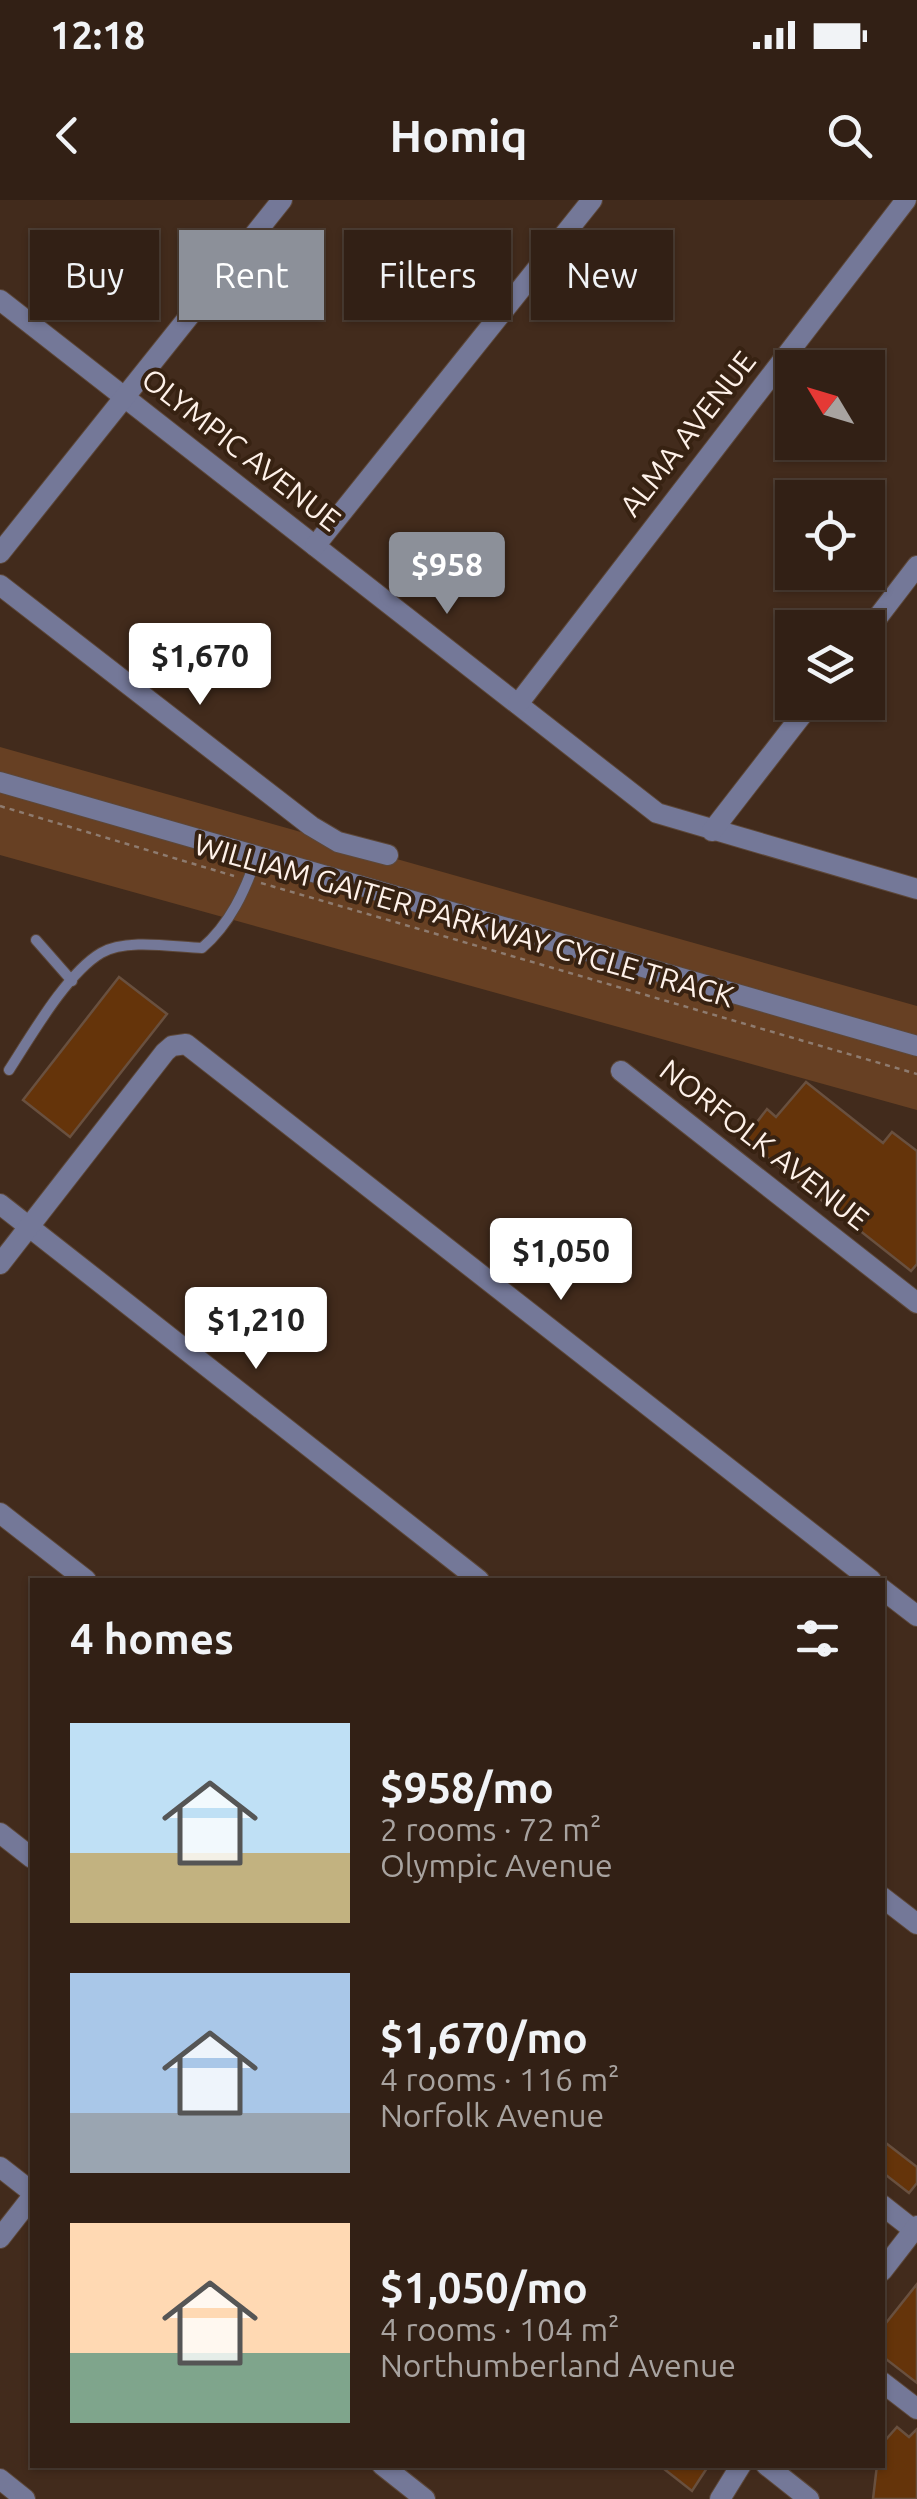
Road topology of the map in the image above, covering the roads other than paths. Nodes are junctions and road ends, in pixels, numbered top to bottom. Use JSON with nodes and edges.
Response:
{"nodes":[{"id":1,"x":282,"y":200,"type":"edge"},
{"id":2,"x":592,"y":200,"type":"edge"},
{"id":3,"x":906,"y":200,"type":"edge"},
{"id":4,"x":0,"y":300,"type":"edge"},
{"id":5,"x":125,"y":397,"type":"junction"},
{"id":6,"x":315,"y":546,"type":"junction"},
{"id":7,"x":0,"y":553,"type":"edge"},
{"id":8,"x":917,"y":566,"type":"edge"},
{"id":9,"x":0,"y":585,"type":"edge"},
{"id":10,"x":883,"y":610,"type":"edge"},
{"id":11,"x":518,"y":704,"type":"junction"},
{"id":12,"x":798,"y":720,"type":"edge"},
{"id":13,"x":0,"y":782,"type":"edge"},
{"id":14,"x":712,"y":830,"type":"junction"},
{"id":15,"x":257,"y":855,"type":"junction"},
{"id":16,"x":388,"y":855,"type":"dead end"},
{"id":17,"x":917,"y":889,"type":"edge"},
{"id":18,"x":36,"y":940,"type":"dead end"},
{"id":19,"x":72,"y":981,"type":"junction"},
{"id":20,"x":917,"y":1046,"type":"edge"},
{"id":21,"x":10,"y":1070,"type":"dead end"},
{"id":22,"x":621,"y":1071,"type":"dead end"},
{"id":23,"x":0,"y":1204,"type":"edge"},
{"id":24,"x":29,"y":1226,"type":"junction"},
{"id":25,"x":0,"y":1264,"type":"edge"},
{"id":26,"x":917,"y":1303,"type":"edge"},
{"id":27,"x":0,"y":1513,"type":"edge"},
{"id":28,"x":83,"y":1578,"type":"edge"},
{"id":29,"x":476,"y":1578,"type":"edge"},
{"id":30,"x":868,"y":1578,"type":"edge"},
{"id":31,"x":885,"y":1591,"type":"edge"},
{"id":32,"x":917,"y":1616,"type":"edge"},
{"id":33,"x":0,"y":1832,"type":"edge"},
{"id":34,"x":30,"y":1856,"type":"edge"},
{"id":35,"x":885,"y":1899,"type":"edge"},
{"id":36,"x":917,"y":1924,"type":"edge"},
{"id":37,"x":0,"y":2167,"type":"edge"},
{"id":38,"x":30,"y":2193,"type":"edge"},
{"id":39,"x":30,"y":2198,"type":"edge"},
{"id":40,"x":885,"y":2208,"type":"edge"},
{"id":41,"x":916,"y":2228,"type":"edge"},
{"id":42,"x":0,"y":2238,"type":"edge"},
{"id":43,"x":885,"y":2267,"type":"edge"},
{"id":44,"x":885,"y":2384,"type":"edge"},
{"id":45,"x":917,"y":2409,"type":"edge"},
{"id":46,"x":386,"y":2468,"type":"edge"},
{"id":47,"x":739,"y":2468,"type":"edge"},
{"id":48,"x":770,"y":2468,"type":"edge"},
{"id":49,"x":0,"y":2480,"type":"edge"},
{"id":50,"x":25,"y":2499,"type":"edge"},
{"id":51,"x":426,"y":2499,"type":"edge"},
{"id":52,"x":720,"y":2499,"type":"edge"},
{"id":53,"x":809,"y":2499,"type":"edge"}],
"edges":[{"from":1,"to":5,"type":"street"},
{"from":2,"to":6,"type":"street"},
{"from":3,"to":11,"type":"street","name":"ALMA AVENUE"},
{"from":4,"to":5,"type":"street","name":"OLYMPIC AVENUE"},
{"from":5,"to":6,"type":"street","name":"OLYMPIC AVENUE"},
{"from":5,"to":7,"type":"street"},
{"from":6,"to":11,"type":"street","name":"OLYMPIC AVENUE"},
{"from":8,"to":10,"type":"street"},
{"from":9,"to":16,"type":"street"},
{"from":11,"to":14,"type":"street","name":"OLYMPIC AVENUE"},
{"from":12,"to":14,"type":"street"},
{"from":13,"to":15,"type":"street"},
{"from":14,"to":17,"type":"street","name":"OLYMPIC AVENUE"},
{"from":15,"to":19,"type":"lane"},
{"from":15,"to":20,"type":"street"},
{"from":18,"to":19,"type":"lane"},
{"from":19,"to":21,"type":"lane"},
{"from":22,"to":26,"type":"street","name":"NORFOLK AVENUE"},
{"from":23,"to":24,"type":"street"},
{"from":24,"to":25,"type":"street"},
{"from":24,"to":29,"type":"street"},
{"from":24,"to":30,"type":"street"},
{"from":27,"to":28,"type":"street"},
{"from":31,"to":32,"type":"street"},
{"from":33,"to":34,"type":"street"},
{"from":35,"to":36,"type":"street"},
{"from":37,"to":38,"type":"street"},
{"from":39,"to":42,"type":"street"},
{"from":40,"to":41,"type":"street"},
{"from":41,"to":43,"type":"street"},
{"from":44,"to":45,"type":"street"},
{"from":46,"to":51,"type":"street"},
{"from":47,"to":52,"type":"street"},
{"from":48,"to":53,"type":"street"},
{"from":49,"to":50,"type":"street"}]}
